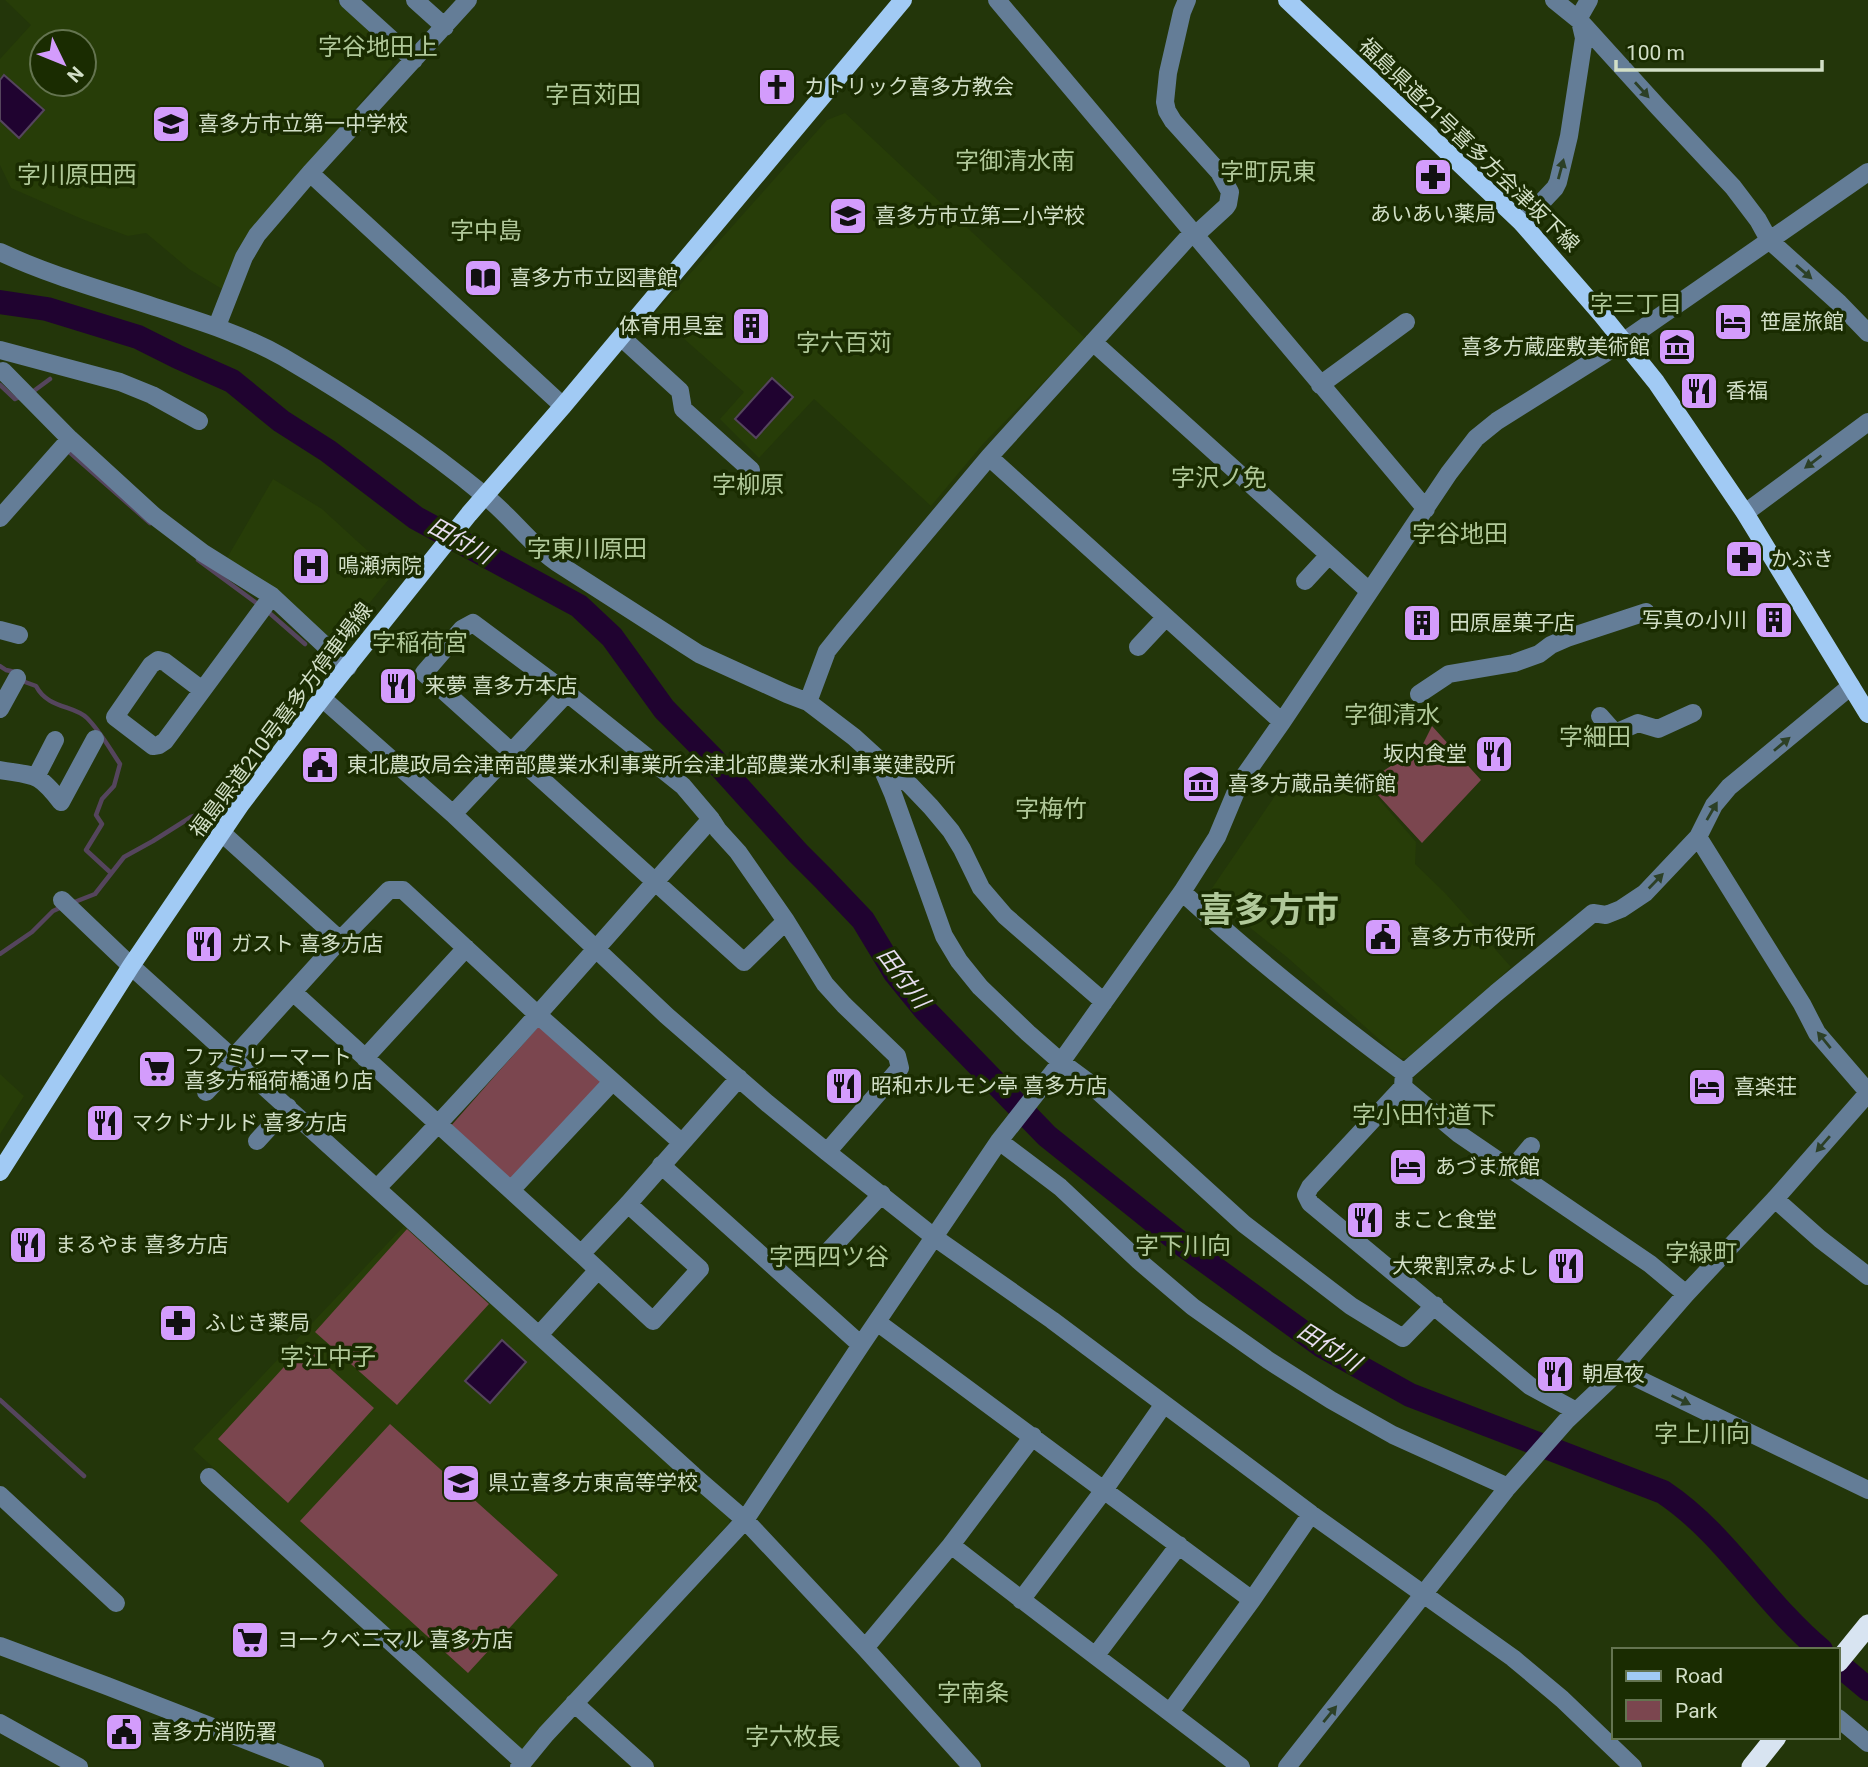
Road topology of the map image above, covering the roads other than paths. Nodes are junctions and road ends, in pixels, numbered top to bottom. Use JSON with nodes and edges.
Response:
{"nodes":[{"id":1,"x":348,"y":0,"type":"edge"},
{"id":2,"x":415,"y":0,"type":"edge"},
{"id":3,"x":468,"y":0,"type":"edge"},
{"id":4,"x":903,"y":0,"type":"edge"},
{"id":5,"x":997,"y":0,"type":"edge"},
{"id":6,"x":1187,"y":0,"type":"edge"},
{"id":7,"x":1287,"y":0,"type":"edge"},
{"id":8,"x":1554,"y":0,"type":"edge"},
{"id":9,"x":1589,"y":0,"type":"edge"},
{"id":10,"x":1580,"y":21,"type":"junction"},
{"id":11,"x":445,"y":27,"type":"junction"},
{"id":12,"x":414,"y":60,"type":"junction"},
{"id":13,"x":1868,"y":172,"type":"edge"},
{"id":14,"x":310,"y":173,"type":"junction"},
{"id":15,"x":1522,"y":223,"type":"junction"},
{"id":16,"x":1194,"y":232,"type":"junction"},
{"id":17,"x":1769,"y":240,"type":"junction"},
{"id":18,"x":0,"y":252,"type":"edge"},
{"id":19,"x":1406,"y":322,"type":"dead end"},
{"id":20,"x":217,"y":326,"type":"junction"},
{"id":21,"x":1868,"y":333,"type":"edge"},
{"id":22,"x":621,"y":337,"type":"junction"},
{"id":23,"x":1093,"y":342,"type":"junction"},
{"id":24,"x":1623,"y":342,"type":"junction"},
{"id":25,"x":0,"y":350,"type":"edge"},
{"id":26,"x":3,"y":371,"type":"dead end"},
{"id":27,"x":1320,"y":385,"type":"junction"},
{"id":28,"x":563,"y":406,"type":"junction"},
{"id":29,"x":199,"y":421,"type":"dead end"},
{"id":30,"x":1868,"y":422,"type":"edge"},
{"id":31,"x":70,"y":439,"type":"junction"},
{"id":32,"x":989,"y":457,"type":"junction"},
{"id":33,"x":751,"y":470,"type":"dead end"},
{"id":34,"x":486,"y":496,"type":"junction"},
{"id":35,"x":1426,"y":509,"type":"junction"},
{"id":36,"x":1745,"y":513,"type":"junction"},
{"id":37,"x":0,"y":518,"type":"edge"},
{"id":38,"x":1329,"y":555,"type":"junction"},
{"id":39,"x":1305,"y":581,"type":"dead end"},
{"id":40,"x":1369,"y":591,"type":"junction"},
{"id":41,"x":272,"y":596,"type":"junction"},
{"id":42,"x":1647,"y":612,"type":"dead end"},
{"id":43,"x":1166,"y":617,"type":"junction"},
{"id":44,"x":0,"y":630,"type":"edge"},
{"id":45,"x":19,"y":635,"type":"dead end"},
{"id":46,"x":1138,"y":647,"type":"dead end"},
{"id":47,"x":348,"y":667,"type":"junction"},
{"id":48,"x":17,"y":678,"type":"dead end"},
{"id":49,"x":1851,"y":686,"type":"junction"},
{"id":50,"x":202,"y":690,"type":"junction"},
{"id":51,"x":567,"y":692,"type":"junction"},
{"id":52,"x":1419,"y":694,"type":"dead end"},
{"id":53,"x":322,"y":698,"type":"junction"},
{"id":54,"x":808,"y":702,"type":"junction"},
{"id":55,"x":0,"y":709,"type":"edge"},
{"id":56,"x":1693,"y":713,"type":"dead end"},
{"id":57,"x":1868,"y":714,"type":"edge"},
{"id":58,"x":1600,"y":716,"type":"dead end"},
{"id":59,"x":1282,"y":722,"type":"junction"},
{"id":60,"x":95,"y":738,"type":"dead end"},
{"id":61,"x":55,"y":740,"type":"dead end"},
{"id":62,"x":511,"y":751,"type":"junction"},
{"id":63,"x":887,"y":767,"type":"junction"},
{"id":64,"x":0,"y":770,"type":"edge"},
{"id":65,"x":36,"y":776,"type":"junction"},
{"id":66,"x":453,"y":814,"type":"junction"},
{"id":67,"x":710,"y":819,"type":"junction"},
{"id":68,"x":222,"y":833,"type":"junction"},
{"id":69,"x":1698,"y":837,"type":"junction"},
{"id":70,"x":656,"y":881,"type":"junction"},
{"id":71,"x":1182,"y":891,"type":"junction"},
{"id":72,"x":62,"y":900,"type":"dead end"},
{"id":73,"x":786,"y":921,"type":"junction"},
{"id":74,"x":340,"y":940,"type":"junction"},
{"id":75,"x":466,"y":948,"type":"junction"},
{"id":76,"x":594,"y":949,"type":"junction"},
{"id":77,"x":131,"y":966,"type":"junction"},
{"id":78,"x":293,"y":992,"type":"junction"},
{"id":79,"x":1104,"y":1002,"type":"junction"},
{"id":80,"x":538,"y":1015,"type":"junction"},
{"id":81,"x":365,"y":1058,"type":"junction"},
{"id":82,"x":234,"y":1059,"type":"junction"},
{"id":83,"x":1061,"y":1062,"type":"junction"},
{"id":84,"x":739,"y":1078,"type":"junction"},
{"id":85,"x":1404,"y":1080,"type":"junction"},
{"id":86,"x":612,"y":1082,"type":"junction"},
{"id":87,"x":206,"y":1092,"type":"dead end"},
{"id":88,"x":1868,"y":1092,"type":"edge"},
{"id":89,"x":288,"y":1107,"type":"junction"},
{"id":90,"x":439,"y":1125,"type":"junction"},
{"id":91,"x":1004,"y":1135,"type":"junction"},
{"id":92,"x":257,"y":1141,"type":"dead end"},
{"id":93,"x":681,"y":1142,"type":"junction"},
{"id":94,"x":1531,"y":1146,"type":"dead end"},
{"id":95,"x":827,"y":1152,"type":"junction"},
{"id":96,"x":661,"y":1165,"type":"junction"},
{"id":97,"x":1511,"y":1170,"type":"junction"},
{"id":98,"x":0,"y":1171,"type":"edge"},
{"id":99,"x":377,"y":1188,"type":"junction"},
{"id":100,"x":511,"y":1190,"type":"junction"},
{"id":101,"x":882,"y":1194,"type":"junction"},
{"id":102,"x":1775,"y":1199,"type":"junction"},
{"id":103,"x":628,"y":1204,"type":"junction"},
{"id":104,"x":934,"y":1237,"type":"junction"},
{"id":105,"x":581,"y":1254,"type":"junction"},
{"id":106,"x":823,"y":1257,"type":"dead end"},
{"id":107,"x":598,"y":1270,"type":"junction"},
{"id":108,"x":1868,"y":1276,"type":"edge"},
{"id":109,"x":1686,"y":1294,"type":"junction"},
{"id":110,"x":1435,"y":1305,"type":"junction"},
{"id":111,"x":877,"y":1322,"type":"junction"},
{"id":112,"x":539,"y":1335,"type":"junction"},
{"id":113,"x":861,"y":1345,"type":"junction"},
{"id":114,"x":1620,"y":1370,"type":"junction"},
{"id":115,"x":1164,"y":1404,"type":"junction"},
{"id":116,"x":1571,"y":1416,"type":"junction"},
{"id":117,"x":1032,"y":1436,"type":"junction"},
{"id":118,"x":209,"y":1477,"type":"dead end"},
{"id":119,"x":1508,"y":1487,"type":"junction"},
{"id":120,"x":1104,"y":1490,"type":"junction"},
{"id":121,"x":1868,"y":1490,"type":"edge"},
{"id":122,"x":0,"y":1495,"type":"edge"},
{"id":123,"x":1311,"y":1514,"type":"junction"},
{"id":124,"x":745,"y":1520,"type":"junction"},
{"id":125,"x":951,"y":1545,"type":"junction"},
{"id":126,"x":1179,"y":1545,"type":"junction"},
{"id":127,"x":1424,"y":1595,"type":"junction"},
{"id":128,"x":1021,"y":1600,"type":"junction"},
{"id":129,"x":1252,"y":1600,"type":"junction"},
{"id":130,"x":116,"y":1603,"type":"dead end"},
{"id":131,"x":1867,"y":1626,"type":"edge"},
{"id":132,"x":0,"y":1646,"type":"edge"},
{"id":133,"x":865,"y":1648,"type":"junction"},
{"id":134,"x":1096,"y":1655,"type":"junction"},
{"id":135,"x":1840,"y":1660,"type":"edge"},
{"id":136,"x":574,"y":1703,"type":"junction"},
{"id":137,"x":1170,"y":1712,"type":"junction"},
{"id":138,"x":1840,"y":1720,"type":"edge"},
{"id":139,"x":0,"y":1723,"type":"edge"},
{"id":140,"x":1774,"y":1739,"type":"edge"},
{"id":141,"x":1868,"y":1743,"type":"edge"},
{"id":142,"x":520,"y":1764,"type":"edge"},
{"id":143,"x":79,"y":1767,"type":"edge"},
{"id":144,"x":315,"y":1767,"type":"edge"},
{"id":145,"x":645,"y":1767,"type":"edge"},
{"id":146,"x":972,"y":1767,"type":"edge"},
{"id":147,"x":1241,"y":1767,"type":"edge"},
{"id":148,"x":1287,"y":1767,"type":"edge"},
{"id":149,"x":1633,"y":1767,"type":"edge"},
{"id":150,"x":1752,"y":1767,"type":"edge"}],
"edges":[{"from":1,"to":12,"type":"street"},
{"from":2,"to":11,"type":"street"},
{"from":3,"to":11,"type":"street"},
{"from":4,"to":22,"type":"main road","name":"福島県道210号喜多方停車場線"},
{"from":5,"to":16,"type":"street"},
{"from":6,"to":16,"type":"street"},
{"from":7,"to":15,"type":"main road","name":"福島県道21号喜多方会津坂下線"},
{"from":8,"to":10,"type":"street"},
{"from":9,"to":10,"type":"street"},
{"from":15,"to":10,"type":"street","one_way":true},
{"from":10,"to":17,"type":"street","one_way":true},
{"from":11,"to":12,"type":"street"},
{"from":12,"to":14,"type":"street"},
{"from":13,"to":17,"type":"street"},
{"from":14,"to":20,"type":"street"},
{"from":14,"to":28,"type":"street"},
{"from":15,"to":24,"type":"main road","name":"福島県道21号喜多方会津坂下線"},
{"from":16,"to":23,"type":"street"},
{"from":16,"to":27,"type":"street"},
{"from":17,"to":21,"type":"street","one_way":true},
{"from":17,"to":24,"type":"street"},
{"from":18,"to":20,"type":"street"},
{"from":19,"to":27,"type":"street"},
{"from":20,"to":34,"type":"street"},
{"from":22,"to":28,"type":"main road","name":"福島県道210号喜多方停車場線"},
{"from":22,"to":33,"type":"street"},
{"from":23,"to":32,"type":"street"},
{"from":23,"to":38,"type":"street"},
{"from":24,"to":35,"type":"street"},
{"from":24,"to":36,"type":"main road","name":"福島県道21号喜多方会津坂下線"},
{"from":25,"to":29,"type":"street"},
{"from":26,"to":31,"type":"street"},
{"from":27,"to":35,"type":"street"},
{"from":28,"to":34,"type":"main road","name":"福島県道210号喜多方停車場線"},
{"from":30,"to":36,"type":"street","one_way":true},
{"from":31,"to":37,"type":"street"},
{"from":31,"to":41,"type":"street"},
{"from":32,"to":43,"type":"street"},
{"from":32,"to":54,"type":"street"},
{"from":34,"to":47,"type":"main road","name":"福島県道210号喜多方停車場線"},
{"from":34,"to":54,"type":"street"},
{"from":35,"to":40,"type":"street"},
{"from":36,"to":49,"type":"main road","name":"福島県道21号喜多方会津坂下線"},
{"from":38,"to":39,"type":"street"},
{"from":38,"to":40,"type":"street"},
{"from":40,"to":59,"type":"street"},
{"from":41,"to":47,"type":"street"},
{"from":41,"to":50,"type":"street"},
{"from":42,"to":52,"type":"street"},
{"from":43,"to":46,"type":"street"},
{"from":43,"to":59,"type":"street"},
{"from":44,"to":45,"type":"street"},
{"from":47,"to":53,"type":"main road","name":"福島県道210号喜多方停車場線"},
{"from":48,"to":55,"type":"street"},
{"from":49,"to":57,"type":"main road","name":"福島県道21号喜多方会津坂下線"},
{"from":69,"to":49,"type":"street","one_way":true},
{"from":50,"to":50,"type":"street"},
{"from":51,"to":62,"type":"street"},
{"from":51,"to":62,"type":"street"},
{"from":51,"to":67,"type":"street"},
{"from":53,"to":66,"type":"street"},
{"from":53,"to":68,"type":"main road","name":"福島県道210号喜多方停車場線"},
{"from":54,"to":63,"type":"street"},
{"from":56,"to":58,"type":"street"},
{"from":59,"to":71,"type":"street"},
{"from":60,"to":65,"type":"street"},
{"from":61,"to":65,"type":"street"},
{"from":62,"to":66,"type":"street"},
{"from":62,"to":70,"type":"street"},
{"from":63,"to":79,"type":"street"},
{"from":63,"to":83,"type":"street"},
{"from":64,"to":65,"type":"street"},
{"from":66,"to":76,"type":"street"},
{"from":67,"to":70,"type":"street"},
{"from":67,"to":73,"type":"street"},
{"from":68,"to":74,"type":"street"},
{"from":68,"to":77,"type":"main road","name":"福島県道210号喜多方停車場線"},
{"from":85,"to":69,"type":"street","one_way":true},
{"from":88,"to":69,"type":"street","one_way":true},
{"from":70,"to":73,"type":"street"},
{"from":70,"to":76,"type":"street"},
{"from":71,"to":79,"type":"street"},
{"from":71,"to":85,"type":"street"},
{"from":72,"to":77,"type":"street"},
{"from":73,"to":95,"type":"street"},
{"from":74,"to":75,"type":"street"},
{"from":74,"to":78,"type":"street"},
{"from":75,"to":80,"type":"street"},
{"from":75,"to":81,"type":"street"},
{"from":76,"to":80,"type":"street"},
{"from":76,"to":84,"type":"street"},
{"from":77,"to":82,"type":"street"},
{"from":77,"to":98,"type":"main road","name":"福島県道210号喜多方停車場線"},
{"from":78,"to":81,"type":"street"},
{"from":78,"to":82,"type":"street"},
{"from":79,"to":83,"type":"street"},
{"from":80,"to":86,"type":"street"},
{"from":80,"to":90,"type":"street"},
{"from":81,"to":90,"type":"street"},
{"from":82,"to":87,"type":"street"},
{"from":82,"to":89,"type":"street"},
{"from":83,"to":91,"type":"street"},
{"from":83,"to":110,"type":"street"},
{"from":84,"to":93,"type":"street"},
{"from":84,"to":95,"type":"street"},
{"from":85,"to":97,"type":"street"},
{"from":85,"to":110,"type":"street"},
{"from":86,"to":93,"type":"street"},
{"from":86,"to":100,"type":"street"},
{"from":88,"to":102,"type":"street","one_way":true},
{"from":89,"to":92,"type":"street"},
{"from":89,"to":99,"type":"street"},
{"from":90,"to":99,"type":"street"},
{"from":90,"to":100,"type":"street"},
{"from":91,"to":104,"type":"street"},
{"from":91,"to":119,"type":"street"},
{"from":93,"to":96,"type":"street"},
{"from":94,"to":97,"type":"street"},
{"from":95,"to":101,"type":"street"},
{"from":96,"to":103,"type":"street"},
{"from":96,"to":113,"type":"street"},
{"from":97,"to":109,"type":"street"},
{"from":99,"to":112,"type":"street"},
{"from":100,"to":105,"type":"street"},
{"from":101,"to":104,"type":"street"},
{"from":101,"to":106,"type":"street"},
{"from":102,"to":108,"type":"street"},
{"from":102,"to":109,"type":"street"},
{"from":103,"to":105,"type":"street"},
{"from":103,"to":107,"type":"street"},
{"from":104,"to":111,"type":"street"},
{"from":104,"to":115,"type":"street"},
{"from":105,"to":107,"type":"street"},
{"from":107,"to":112,"type":"street"},
{"from":109,"to":114,"type":"street"},
{"from":110,"to":116,"type":"street"},
{"from":111,"to":113,"type":"street"},
{"from":111,"to":117,"type":"street"},
{"from":112,"to":124,"type":"street"},
{"from":113,"to":124,"type":"street"},
{"from":114,"to":116,"type":"street"},
{"from":114,"to":121,"type":"street","one_way":true},
{"from":115,"to":120,"type":"street"},
{"from":115,"to":123,"type":"street"},
{"from":116,"to":119,"type":"street"},
{"from":117,"to":120,"type":"street"},
{"from":117,"to":125,"type":"street"},
{"from":118,"to":142,"type":"street"},
{"from":119,"to":127,"type":"street"},
{"from":120,"to":126,"type":"street"},
{"from":120,"to":128,"type":"street"},
{"from":122,"to":130,"type":"street"},
{"from":123,"to":127,"type":"street"},
{"from":123,"to":129,"type":"street"},
{"from":124,"to":133,"type":"street"},
{"from":124,"to":136,"type":"street"},
{"from":125,"to":128,"type":"street"},
{"from":125,"to":133,"type":"street"},
{"from":126,"to":129,"type":"street"},
{"from":126,"to":134,"type":"street"},
{"from":148,"to":127,"type":"street","one_way":true},
{"from":127,"to":149,"type":"street"},
{"from":128,"to":134,"type":"street"},
{"from":129,"to":137,"type":"street"},
{"from":131,"to":135,"type":"highway"},
{"from":132,"to":144,"type":"street"},
{"from":133,"to":146,"type":"street"},
{"from":134,"to":137,"type":"street"},
{"from":136,"to":142,"type":"street"},
{"from":136,"to":145,"type":"street"},
{"from":137,"to":147,"type":"street"},
{"from":138,"to":141,"type":"street"},
{"from":139,"to":143,"type":"street"},
{"from":140,"to":150,"type":"highway"}]}
